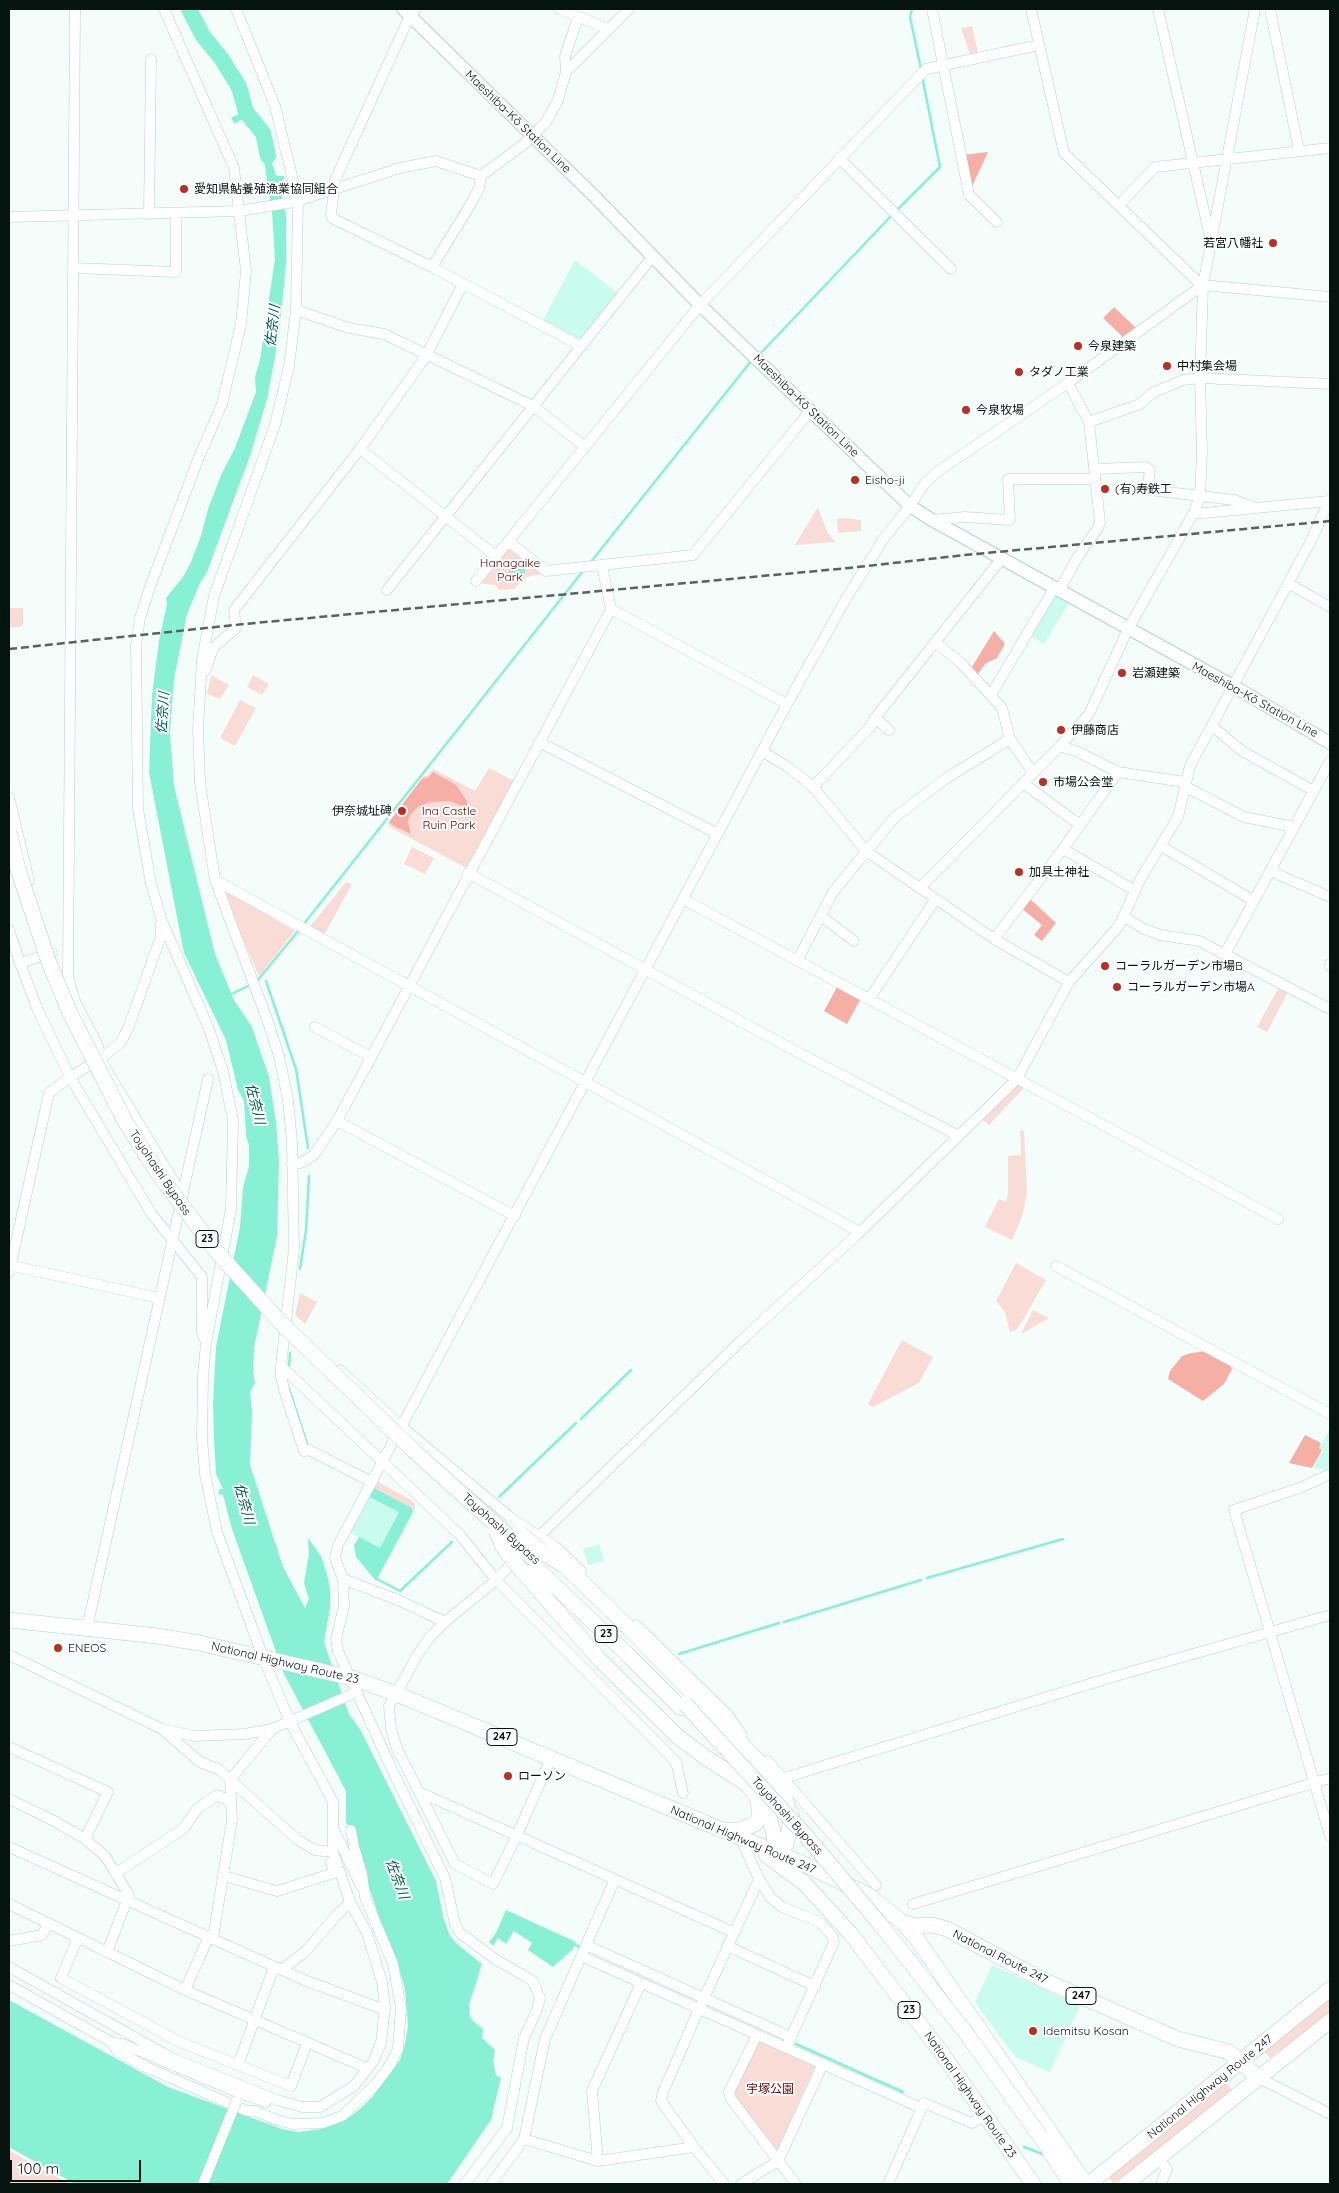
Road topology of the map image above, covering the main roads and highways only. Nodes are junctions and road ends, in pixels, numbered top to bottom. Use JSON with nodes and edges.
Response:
{"nodes":[{"id":1,"x":410,"y":12,"type":"edge"},
{"id":2,"x":1330,"y":743,"type":"edge"},
{"id":3,"x":9,"y":831,"type":"edge"},
{"id":4,"x":9,"y":857,"type":"edge"},
{"id":5,"x":532,"y":1561,"type":"junction"},
{"id":6,"x":9,"y":1620,"type":"edge"},
{"id":7,"x":683,"y":1706,"type":"junction"},
{"id":8,"x":750,"y":1787,"type":"junction"},
{"id":9,"x":658,"y":1804,"type":"junction"},
{"id":10,"x":792,"y":1817,"type":"junction"},
{"id":11,"x":722,"y":1830,"type":"junction"},
{"id":12,"x":771,"y":1853,"type":"junction"},
{"id":13,"x":817,"y":1870,"type":"junction"},
{"id":14,"x":901,"y":1922,"type":"junction"},
{"id":15,"x":1330,"y":1989,"type":"edge"},
{"id":16,"x":1330,"y":2021,"type":"edge"},
{"id":17,"x":1241,"y":2062,"type":"junction"},
{"id":18,"x":1259,"y":2078,"type":"junction"},
{"id":19,"x":1032,"y":2184,"type":"edge"},
{"id":20,"x":1065,"y":2184,"type":"edge"},
{"id":21,"x":1071,"y":2184,"type":"edge"},
{"id":22,"x":1087,"y":2184,"type":"edge"},
{"id":23,"x":1126,"y":2184,"type":"edge"}],
"edges":[{"from":1,"to":2,"type":"main road","name":"Maeshiba-Kō Station Line"},
{"from":3,"to":5,"type":"highway","name":"Toyohashi Bypass","number":"23","bridge":true},
{"from":4,"to":5,"type":"highway","name":"Toyohashi Bypass","number":"23","bridge":true},
{"from":5,"to":7,"type":"highway","name":"Toyohashi Bypass","number":"23"},
{"from":5,"to":8,"type":"highway"},
{"from":5,"to":10,"type":"highway"},
{"from":6,"to":9,"type":"highway","name":"National Highway Route 23","number":"247"},
{"from":7,"to":20,"type":"highway","name":"Toyohashi Bypass","number":"23"},
{"from":7,"to":21,"type":"highway","name":"Toyohashi Bypass","number":"23","bridge":true},
{"from":8,"to":11,"type":"highway"},
{"from":8,"to":12,"type":"highway"},
{"from":9,"to":11,"type":"highway","name":"National Highway Route 247","number":"247"},
{"from":9,"to":12,"type":"highway","name":"National Highway Route 247","number":"247"},
{"from":10,"to":12,"type":"highway"},
{"from":10,"to":13,"type":"highway"},
{"from":11,"to":12,"type":"highway","name":"National Highway Route 247","number":"247"},
{"from":12,"to":13,"type":"highway","name":"National Highway Route 247","number":"247"},
{"from":12,"to":19,"type":"highway","name":"National Highway Route 23","number":"23"},
{"from":13,"to":14,"type":"highway","name":"National Highway Route 247","number":"247"},
{"from":14,"to":17,"type":"highway","name":"National Route 247","number":"247"},
{"from":14,"to":22,"type":"highway"},
{"from":15,"to":17,"type":"highway","name":"National Highway Route 247"},
{"from":16,"to":18,"type":"highway","name":"National Highway Route 247"},
{"from":17,"to":18,"type":"highway","name":"National Route 247","number":"247"},
{"from":17,"to":22,"type":"highway","name":"National Highway Route 247"},
{"from":18,"to":23,"type":"highway","name":"National Highway Route 247"}]}
